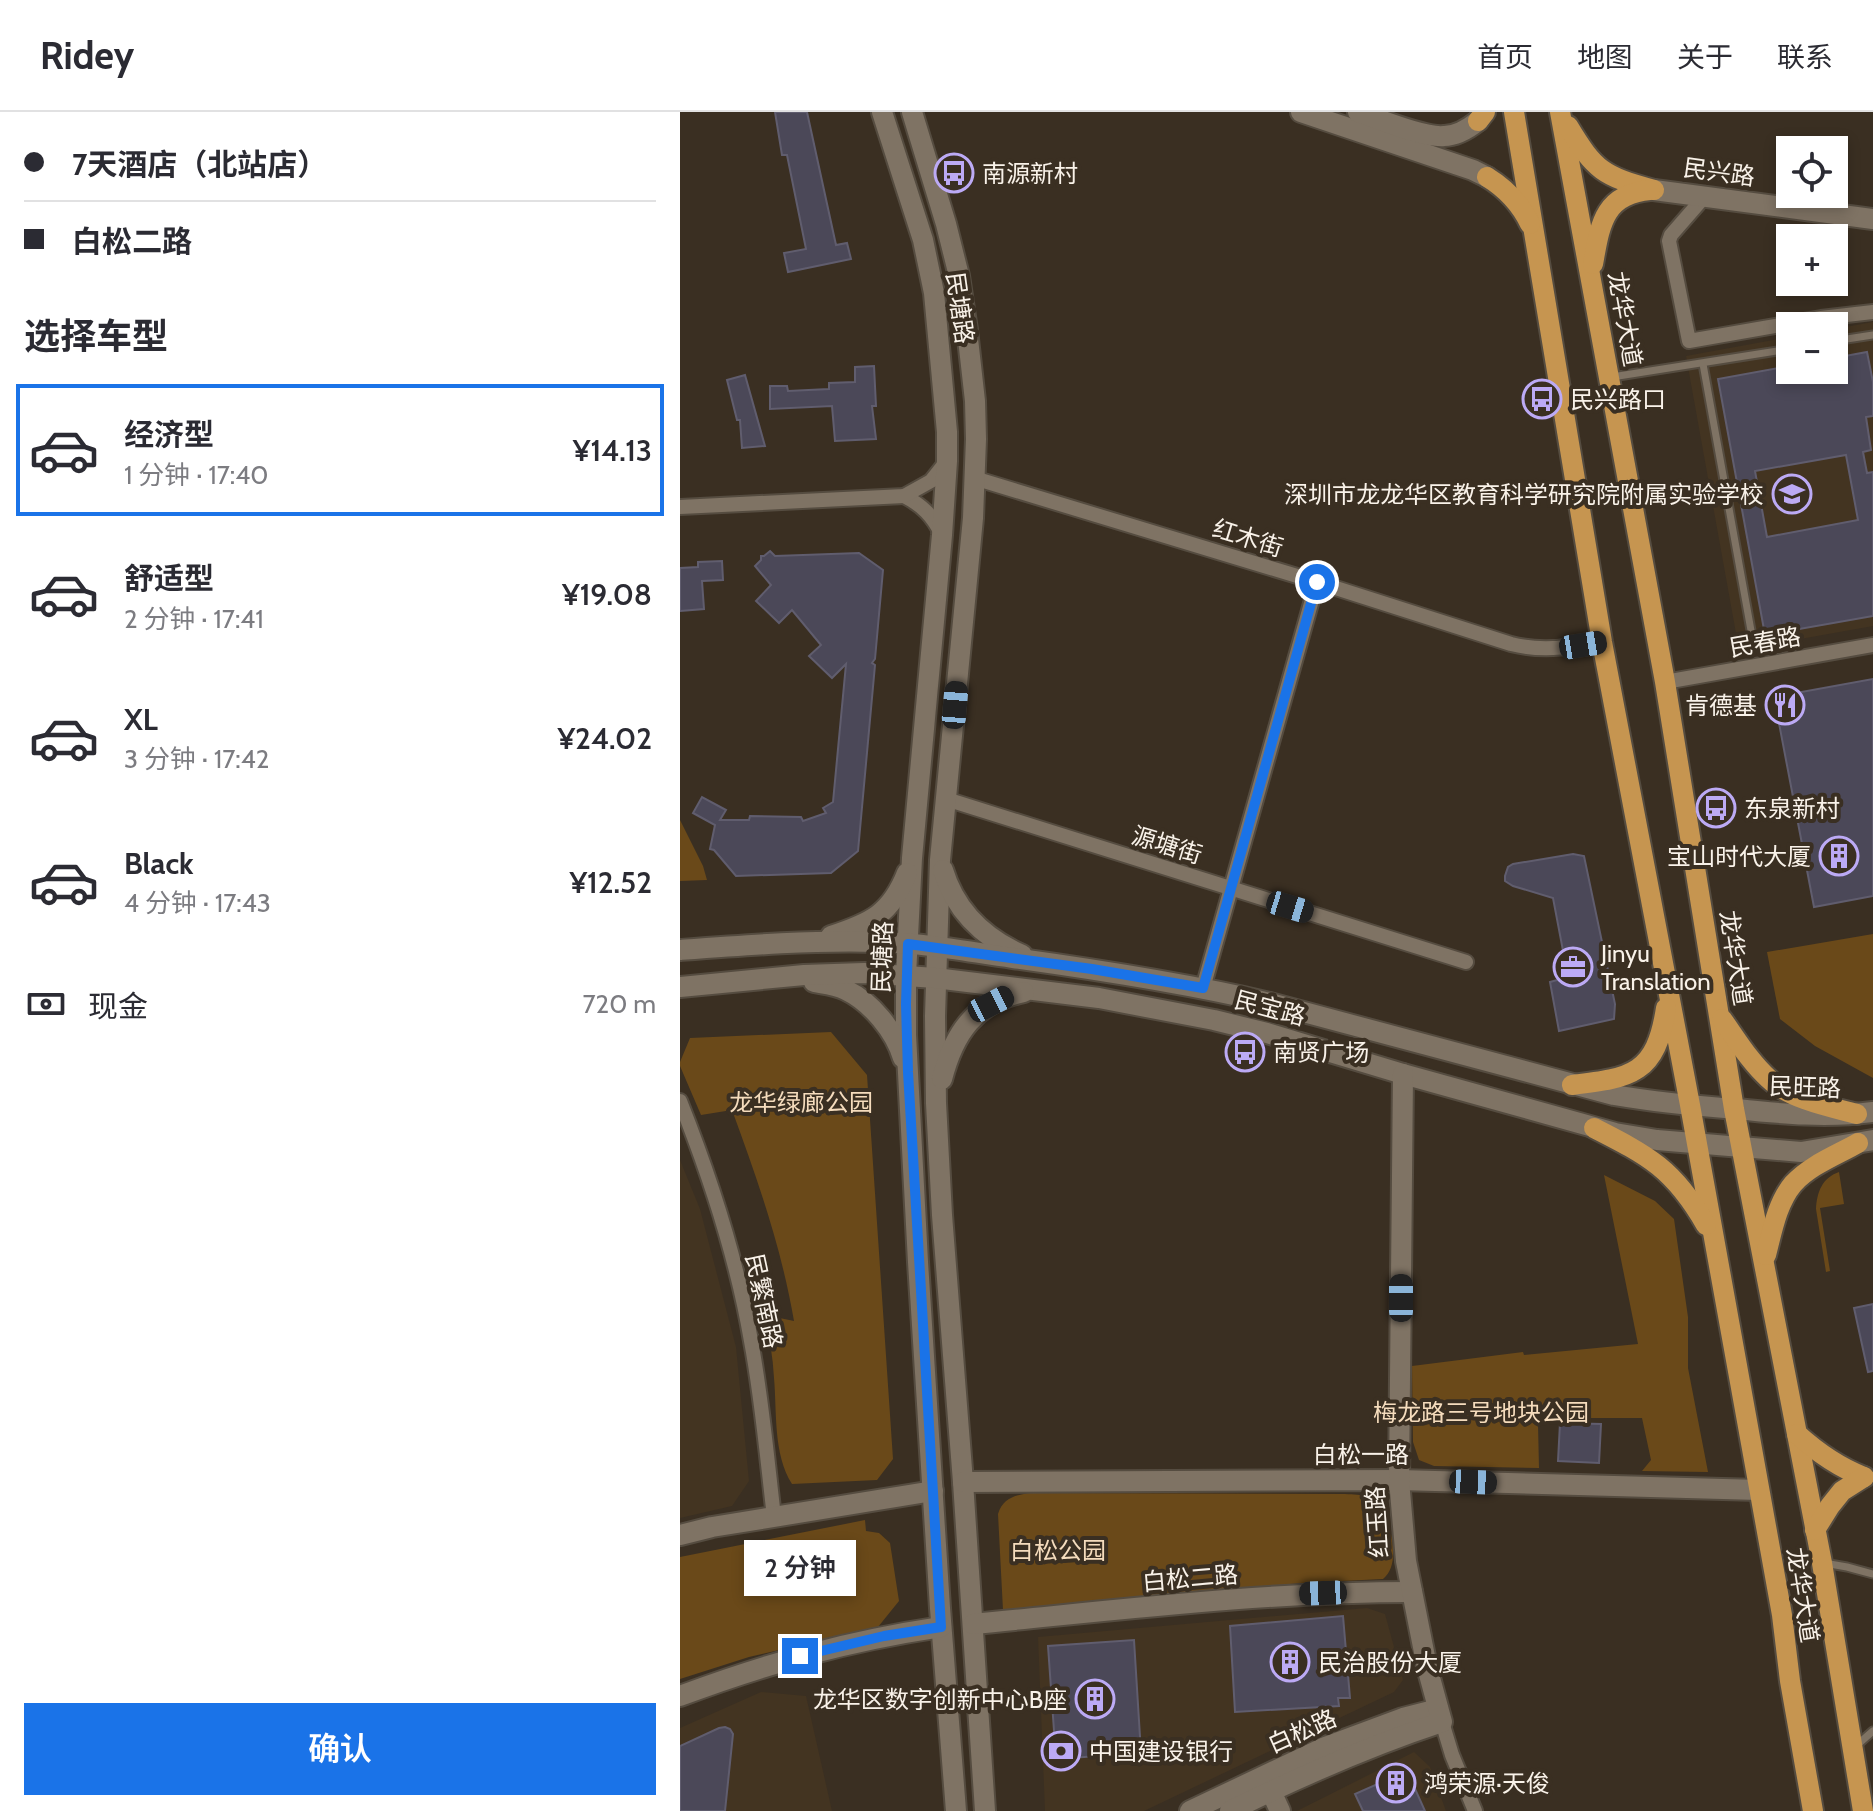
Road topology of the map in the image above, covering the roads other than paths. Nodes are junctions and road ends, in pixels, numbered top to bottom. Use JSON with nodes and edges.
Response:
{"nodes":[{"id":1,"x":882,"y":112,"type":"edge"},
{"id":2,"x":912,"y":112,"type":"edge"},
{"id":3,"x":1301,"y":112,"type":"edge"},
{"id":4,"x":1358,"y":112,"type":"edge"},
{"id":5,"x":1514,"y":112,"type":"edge"},
{"id":6,"x":1561,"y":114,"type":"edge"},
{"id":7,"x":1481,"y":116,"type":"edge"},
{"id":8,"x":1654,"y":190,"type":"junction"},
{"id":9,"x":1705,"y":196,"type":"junction"},
{"id":10,"x":1873,"y":219,"type":"edge"},
{"id":11,"x":1536,"y":239,"type":"junction"},
{"id":12,"x":1591,"y":276,"type":"junction"},
{"id":13,"x":1873,"y":312,"type":"edge"},
{"id":14,"x":1873,"y":335,"type":"edge"},
{"id":15,"x":1848,"y":339,"type":"edge"},
{"id":16,"x":1776,"y":351,"type":"edge"},
{"id":17,"x":1703,"y":364,"type":"junction"},
{"id":18,"x":1609,"y":377,"type":"junction"},
{"id":19,"x":947,"y":461,"type":"junction"},
{"id":20,"x":974,"y":478,"type":"junction"},
{"id":21,"x":904,"y":496,"type":"junction"},
{"id":22,"x":680,"y":507,"type":"edge"},
{"id":23,"x":942,"y":535,"type":"junction"},
{"id":24,"x":1317,"y":582,"type":"junction"},
{"id":25,"x":1752,"y":636,"type":"dead end"},
{"id":26,"x":1602,"y":642,"type":"junction"},
{"id":27,"x":1873,"y":645,"type":"edge"},
{"id":28,"x":1665,"y":682,"type":"junction"},
{"id":29,"x":946,"y":799,"type":"junction"},
{"id":30,"x":912,"y":858,"type":"junction"},
{"id":31,"x":940,"y":860,"type":"junction"},
{"id":32,"x":1231,"y":888,"type":"junction"},
{"id":33,"x":811,"y":942,"type":"junction"},
{"id":34,"x":908,"y":944,"type":"junction"},
{"id":35,"x":937,"y":947,"type":"junction"},
{"id":36,"x":680,"y":950,"type":"edge"},
{"id":37,"x":1037,"y":961,"type":"junction"},
{"id":38,"x":1466,"y":962,"type":"dead end"},
{"id":39,"x":906,"y":975,"type":"junction"},
{"id":40,"x":778,"y":977,"type":"junction"},
{"id":41,"x":935,"y":978,"type":"junction"},
{"id":42,"x":680,"y":987,"type":"edge"},
{"id":43,"x":1203,"y":988,"type":"junction"},
{"id":44,"x":1037,"y":990,"type":"junction"},
{"id":45,"x":1669,"y":992,"type":"junction"},
{"id":46,"x":1719,"y":1014,"type":"junction"},
{"id":47,"x":908,"y":1072,"type":"junction"},
{"id":48,"x":1403,"y":1074,"type":"junction"},
{"id":49,"x":1572,"y":1085,"type":"junction"},
{"id":50,"x":680,"y":1101,"type":"edge"},
{"id":51,"x":936,"y":1103,"type":"junction"},
{"id":52,"x":1690,"y":1105,"type":"junction"},
{"id":53,"x":1734,"y":1109,"type":"junction"},
{"id":54,"x":1865,"y":1113,"type":"edge"},
{"id":55,"x":1594,"y":1128,"type":"junction"},
{"id":56,"x":1866,"y":1142,"type":"edge"},
{"id":57,"x":1696,"y":1143,"type":"junction"},
{"id":58,"x":1741,"y":1147,"type":"junction"},
{"id":59,"x":1713,"y":1238,"type":"junction"},
{"id":60,"x":1764,"y":1263,"type":"junction"},
{"id":61,"x":1797,"y":1434,"type":"junction"},
{"id":62,"x":1869,"y":1476,"type":"edge"},
{"id":63,"x":1399,"y":1480,"type":"junction"},
{"id":64,"x":963,"y":1482,"type":"junction"},
{"id":65,"x":1759,"y":1490,"type":"junction"},
{"id":66,"x":933,"y":1491,"type":"junction"},
{"id":67,"x":774,"y":1517,"type":"junction"},
{"id":68,"x":1815,"y":1530,"type":"junction"},
{"id":69,"x":680,"y":1535,"type":"edge"},
{"id":70,"x":1822,"y":1563,"type":"junction"},
{"id":71,"x":1873,"y":1574,"type":"edge"},
{"id":72,"x":1412,"y":1592,"type":"junction"},
{"id":73,"x":973,"y":1624,"type":"junction"},
{"id":74,"x":941,"y":1627,"type":"junction"},
{"id":75,"x":680,"y":1696,"type":"edge"},
{"id":76,"x":1440,"y":1715,"type":"junction"},
{"id":77,"x":1873,"y":1731,"type":"edge"},
{"id":78,"x":1852,"y":1749,"type":"junction"},
{"id":79,"x":1268,"y":1783,"type":"junction"},
{"id":80,"x":987,"y":1805,"type":"edge"},
{"id":81,"x":956,"y":1811,"type":"edge"},
{"id":82,"x":1190,"y":1811,"type":"edge"},
{"id":83,"x":1230,"y":1811,"type":"edge"},
{"id":84,"x":1280,"y":1811,"type":"edge"},
{"id":85,"x":1475,"y":1811,"type":"edge"},
{"id":86,"x":1813,"y":1811,"type":"edge"},
{"id":87,"x":1863,"y":1811,"type":"edge"}],
"edges":[{"from":1,"to":19,"type":"main road","name":"民塘路"},
{"from":2,"to":20,"type":"main road","name":"民塘路"},
{"from":3,"to":11,"type":"main road"},
{"from":4,"to":7,"type":"main road"},
{"from":5,"to":11,"type":"main road","name":"龙华大道"},
{"from":6,"to":8,"type":"main road"},
{"from":6,"to":12,"type":"main road","name":"龙华大道"},
{"from":8,"to":9,"type":"main road","name":"民兴路"},
{"from":8,"to":12,"type":"main road"},
{"from":9,"to":10,"type":"main road","name":"民兴路"},
{"from":9,"to":13,"type":"street"},
{"from":11,"to":26,"type":"main road","name":"龙华大道"},
{"from":12,"to":18,"type":"main road","name":"龙华大道"},
{"from":14,"to":15,"type":"lane"},
{"from":16,"to":17,"type":"lane"},
{"from":17,"to":18,"type":"lane"},
{"from":17,"to":25,"type":"lane"},
{"from":18,"to":28,"type":"main road","name":"龙华大道"},
{"from":19,"to":21,"type":"street"},
{"from":19,"to":23,"type":"main road","name":"民塘路"},
{"from":20,"to":24,"type":"street","name":"红木街"},
{"from":20,"to":29,"type":"main road","name":"民塘路"},
{"from":21,"to":22,"type":"street"},
{"from":21,"to":23,"type":"street"},
{"from":23,"to":30,"type":"main road","name":"民塘路"},
{"from":24,"to":26,"type":"street","name":"红木街"},
{"from":24,"to":32,"type":"street"},
{"from":26,"to":45,"type":"main road","name":"龙华大道"},
{"from":27,"to":28,"type":"street","name":"民春路"},
{"from":28,"to":46,"type":"main road","name":"龙华大道"},
{"from":29,"to":31,"type":"main road","name":"民塘路"},
{"from":29,"to":32,"type":"street","name":"源塘街"},
{"from":30,"to":33,"type":"main road"},
{"from":30,"to":34,"type":"main road","name":"民塘路"},
{"from":31,"to":35,"type":"main road","name":"民塘路"},
{"from":31,"to":37,"type":"main road"},
{"from":32,"to":38,"type":"street","name":"源塘街"},
{"from":32,"to":43,"type":"street"},
{"from":33,"to":34,"type":"main road","name":"民宝路"},
{"from":33,"to":36,"type":"main road","name":"民宝路"},
{"from":34,"to":35,"type":"main road","name":"民宝路"},
{"from":34,"to":39,"type":"main road","name":"民塘路"},
{"from":35,"to":37,"type":"main road","name":"民宝路"},
{"from":35,"to":41,"type":"main road","name":"民塘路"},
{"from":37,"to":43,"type":"main road","name":"民宝路"},
{"from":39,"to":40,"type":"main road","name":"民宝路"},
{"from":39,"to":41,"type":"main road","name":"民宝路"},
{"from":39,"to":47,"type":"main road","name":"民塘路"},
{"from":40,"to":42,"type":"main road","name":"民宝路"},
{"from":40,"to":47,"type":"main road"},
{"from":41,"to":44,"type":"main road","name":"民宝路"},
{"from":41,"to":51,"type":"main road","name":"民塘路"},
{"from":43,"to":49,"type":"main road","name":"民宝路"},
{"from":44,"to":48,"type":"main road","name":"民宝路"},
{"from":44,"to":51,"type":"main road"},
{"from":45,"to":49,"type":"main road"},
{"from":45,"to":52,"type":"main road","name":"龙华大道"},
{"from":46,"to":53,"type":"main road","name":"龙华大道"},
{"from":46,"to":54,"type":"main road"},
{"from":47,"to":66,"type":"main road","name":"民塘路"},
{"from":48,"to":55,"type":"main road","name":"民宝路"},
{"from":48,"to":63,"type":"main road","name":"红玉路"},
{"from":49,"to":52,"type":"main road","name":"民宝路"},
{"from":50,"to":67,"type":"street","name":"民繁南路"},
{"from":51,"to":64,"type":"main road","name":"民塘路"},
{"from":52,"to":53,"type":"main road","name":"民宝路"},
{"from":52,"to":57,"type":"main road","name":"龙华大道"},
{"from":53,"to":54,"type":"main road","name":"民旺路"},
{"from":53,"to":58,"type":"main road","name":"龙华大道"},
{"from":55,"to":57,"type":"main road","name":"民宝路"},
{"from":55,"to":59,"type":"main road"},
{"from":56,"to":58,"type":"main road"},
{"from":56,"to":60,"type":"main road"},
{"from":57,"to":58,"type":"main road","name":"民宝路"},
{"from":57,"to":59,"type":"main road","name":"龙华大道"},
{"from":58,"to":60,"type":"main road","name":"龙华大道"},
{"from":59,"to":65,"type":"main road","name":"龙华大道"},
{"from":60,"to":61,"type":"main road","name":"龙华大道"},
{"from":61,"to":62,"type":"main road"},
{"from":61,"to":68,"type":"main road","name":"龙华大道"},
{"from":62,"to":68,"type":"main road"},
{"from":63,"to":64,"type":"main road","name":"白松一路"},
{"from":63,"to":65,"type":"main road","name":"白松一路"},
{"from":63,"to":72,"type":"main road","name":"红玉路"},
{"from":64,"to":73,"type":"main road","name":"民塘路"},
{"from":65,"to":86,"type":"main road","name":"龙华大道"},
{"from":66,"to":67,"type":"main road"},
{"from":66,"to":74,"type":"main road","name":"民塘路"},
{"from":67,"to":69,"type":"main road"},
{"from":68,"to":70,"type":"main road","name":"龙华大道"},
{"from":70,"to":71,"type":"lane"},
{"from":70,"to":78,"type":"main road","name":"龙华大道"},
{"from":72,"to":73,"type":"main road","name":"白松二路"},
{"from":72,"to":76,"type":"main road","name":"红玉路"},
{"from":73,"to":80,"type":"main road","name":"民塘路"},
{"from":74,"to":75,"type":"main road"},
{"from":74,"to":81,"type":"main road","name":"民塘路"},
{"from":76,"to":79,"type":"main road","name":"白松路"},
{"from":76,"to":85,"type":"street","name":"红玉路"},
{"from":77,"to":78,"type":"lane"},
{"from":78,"to":87,"type":"main road","name":"龙华大道"},
{"from":79,"to":82,"type":"main road","name":"白松路"},
{"from":79,"to":83,"type":"main road","name":"白松路"},
{"from":79,"to":84,"type":"main road"}]}
